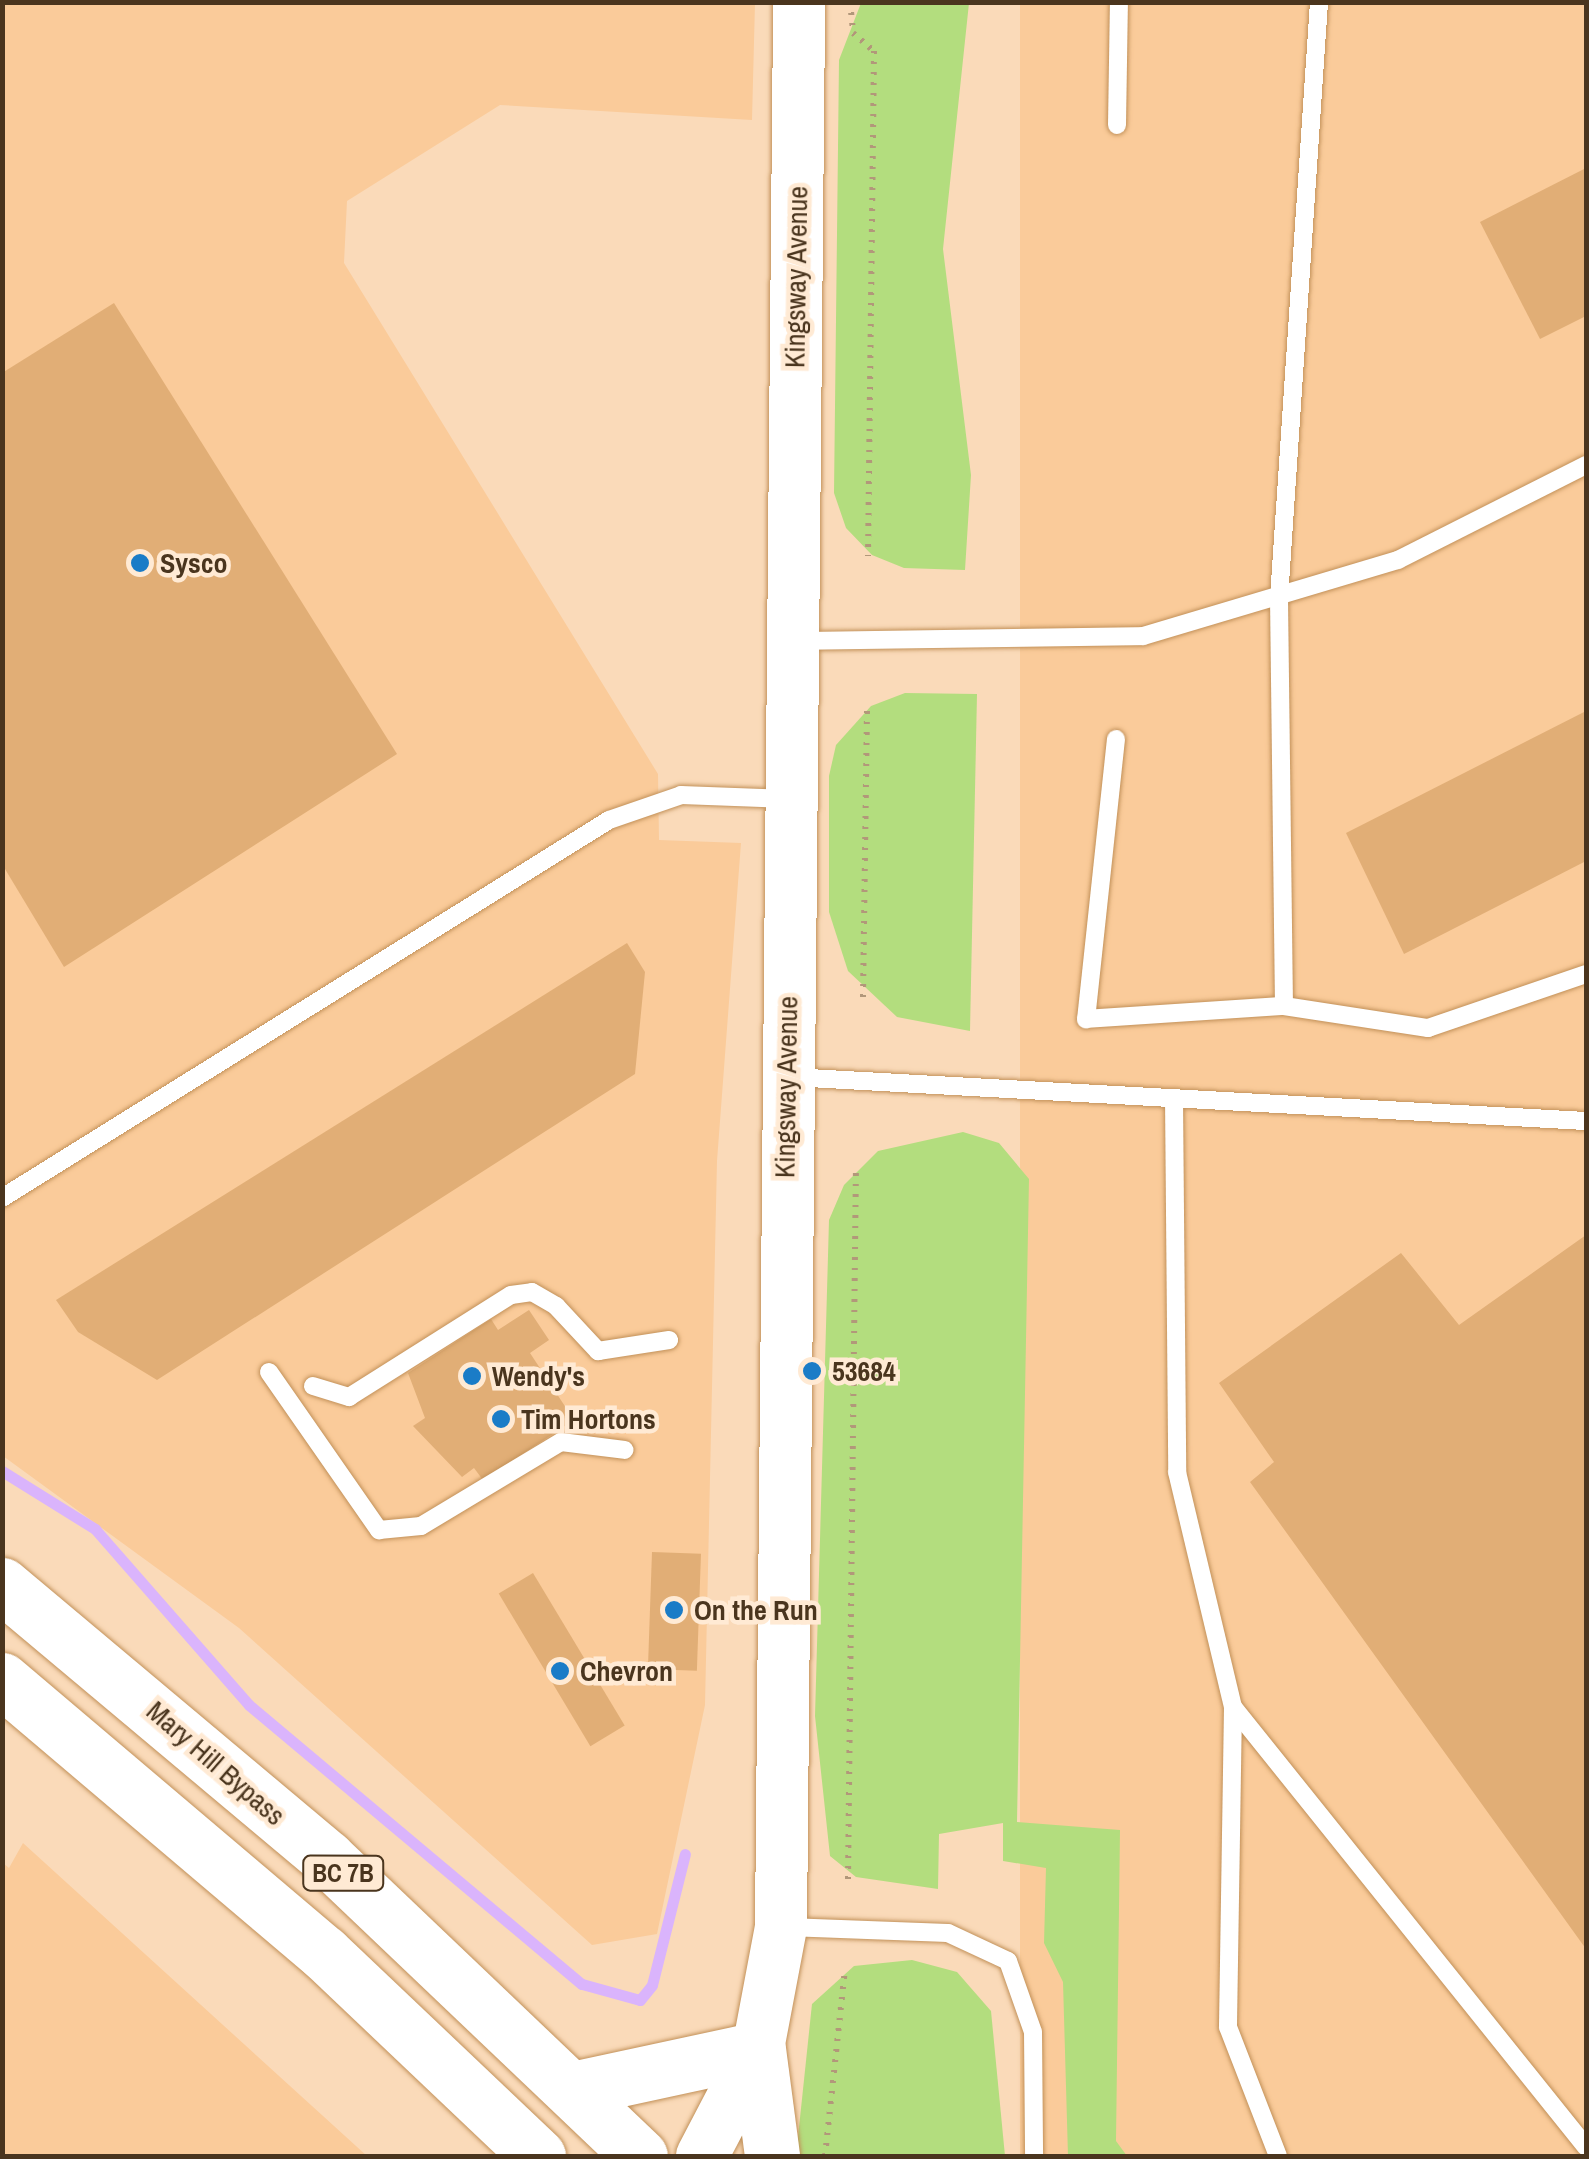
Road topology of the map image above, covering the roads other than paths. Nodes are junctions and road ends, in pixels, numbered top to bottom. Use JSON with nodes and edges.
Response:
{"nodes":[{"id":1,"x":800,"y":2,"type":"edge"},
{"id":2,"x":1119,"y":2,"type":"edge"},
{"id":3,"x":1320,"y":2,"type":"edge"},
{"id":4,"x":1117,"y":125,"type":"dead end"},
{"id":5,"x":1586,"y":465,"type":"edge"},
{"id":6,"x":1279,"y":598,"type":"junction"},
{"id":7,"x":792,"y":640,"type":"junction"},
{"id":8,"x":1116,"y":739,"type":"dead end"},
{"id":9,"x":790,"y":799,"type":"junction"},
{"id":10,"x":1586,"y":974,"type":"edge"},
{"id":11,"x":1284,"y":1006,"type":"junction"},
{"id":12,"x":786,"y":1076,"type":"junction"},
{"id":13,"x":1174,"y":1098,"type":"junction"},
{"id":14,"x":1586,"y":1120,"type":"edge"},
{"id":15,"x":2,"y":1198,"type":"edge"},
{"id":16,"x":669,"y":1340,"type":"dead end"},
{"id":17,"x":269,"y":1372,"type":"dead end"},
{"id":18,"x":313,"y":1386,"type":"dead end"},
{"id":19,"x":625,"y":1450,"type":"dead end"},
{"id":20,"x":2,"y":1584,"type":"edge"},
{"id":21,"x":2,"y":1680,"type":"edge"},
{"id":22,"x":1233,"y":1707,"type":"junction"},
{"id":23,"x":781,"y":1927,"type":"junction"},
{"id":24,"x":758,"y":2049,"type":"junction"},
{"id":25,"x":573,"y":2089,"type":"junction"},
{"id":26,"x":504,"y":2138,"type":"edge"},
{"id":27,"x":1586,"y":2147,"type":"edge"},
{"id":28,"x":538,"y":2156,"type":"edge"},
{"id":29,"x":640,"y":2156,"type":"edge"},
{"id":30,"x":702,"y":2156,"type":"edge"},
{"id":31,"x":772,"y":2156,"type":"edge"},
{"id":32,"x":1034,"y":2156,"type":"edge"},
{"id":33,"x":1278,"y":2156,"type":"edge"}],
"edges":[{"from":1,"to":7,"type":"main road","name":"Kingsway Avenue"},
{"from":2,"to":4,"type":"lane"},
{"from":3,"to":6,"type":"lane"},
{"from":5,"to":6,"type":"lane"},
{"from":6,"to":7,"type":"lane"},
{"from":6,"to":11,"type":"lane"},
{"from":7,"to":9,"type":"main road","name":"Kingsway Avenue"},
{"from":8,"to":11,"type":"lane"},
{"from":9,"to":12,"type":"main road","name":"Kingsway Avenue"},
{"from":9,"to":15,"type":"lane"},
{"from":10,"to":11,"type":"lane"},
{"from":12,"to":13,"type":"lane"},
{"from":12,"to":23,"type":"main road","name":"Kingsway Avenue"},
{"from":13,"to":14,"type":"lane"},
{"from":13,"to":22,"type":"lane"},
{"from":16,"to":18,"type":"lane"},
{"from":17,"to":19,"type":"lane"},
{"from":20,"to":25,"type":"highway","name":"Mary Hill Bypass","number":"BC 7B"},
{"from":21,"to":26,"type":"highway","number":"BC 7B"},
{"from":22,"to":27,"type":"lane"},
{"from":22,"to":33,"type":"lane"},
{"from":23,"to":24,"type":"main road","name":"Kingsway Avenue"},
{"from":23,"to":32,"type":"lane"},
{"from":24,"to":25,"type":"highway"},
{"from":24,"to":30,"type":"main road","name":"Kingsway Avenue"},
{"from":24,"to":31,"type":"highway"},
{"from":25,"to":29,"type":"highway","name":"Mary Hill Bypass","number":"BC 7B"},
{"from":26,"to":28,"type":"highway","number":"BC 7B"}]}
